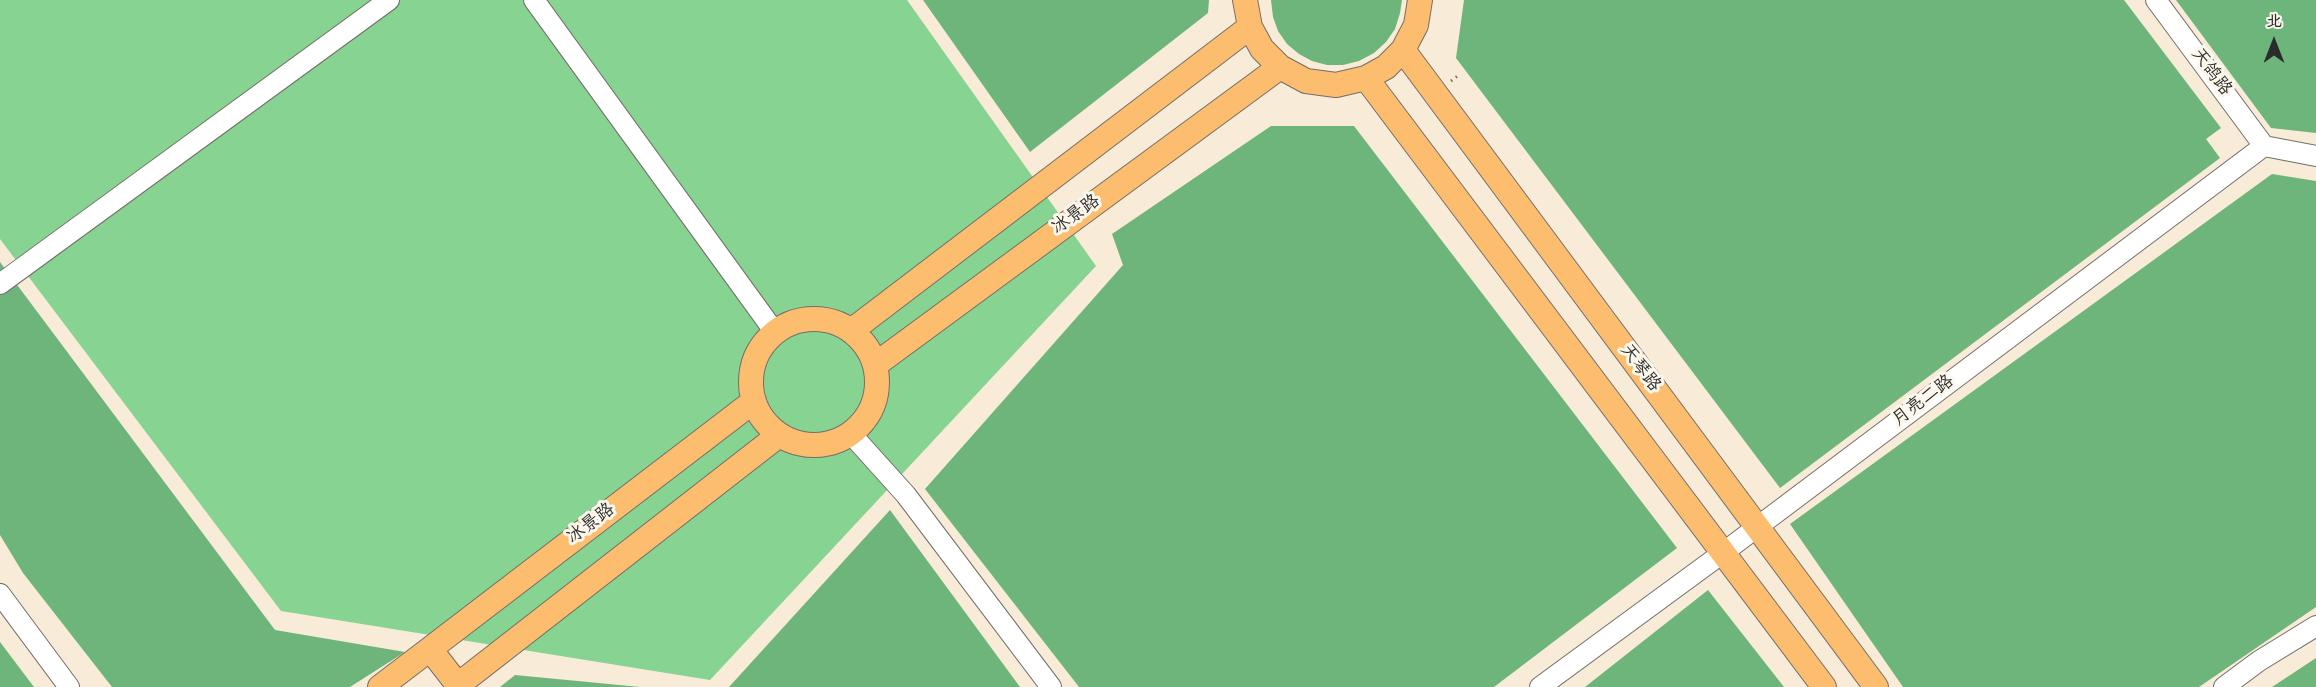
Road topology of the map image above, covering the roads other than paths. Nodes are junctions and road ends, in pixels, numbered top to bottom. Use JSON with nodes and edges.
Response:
{"nodes":[{"id":1,"x":389,"y":0,"type":"edge"},
{"id":2,"x":534,"y":0,"type":"edge"},
{"id":3,"x":1245,"y":0,"type":"edge"},
{"id":4,"x":1420,"y":0,"type":"edge"},
{"id":5,"x":2156,"y":0,"type":"edge"},
{"id":6,"x":1250,"y":27,"type":"junction"},
{"id":7,"x":1403,"y":50,"type":"junction"},
{"id":8,"x":1280,"y":67,"type":"junction"},
{"id":9,"x":1366,"y":78,"type":"junction"},
{"id":10,"x":2264,"y":146,"type":"junction"},
{"id":11,"x":2316,"y":156,"type":"edge"},
{"id":12,"x":0,"y":284,"type":"edge"},
{"id":13,"x":774,"y":331,"type":"junction"},
{"id":14,"x":851,"y":331,"type":"junction"},
{"id":15,"x":874,"y":365,"type":"junction"},
{"id":16,"x":754,"y":401,"type":"junction"},
{"id":17,"x":779,"y":435,"type":"junction"},
{"id":18,"x":852,"y":435,"type":"junction"},
{"id":19,"x":1757,"y":527,"type":"junction"},
{"id":20,"x":1723,"y":553,"type":"junction"},
{"id":21,"x":0,"y":594,"type":"edge"},
{"id":22,"x":2316,"y":626,"type":"edge"},
{"id":23,"x":430,"y":649,"type":"junction"},
{"id":24,"x":457,"y":686,"type":"edge"},
{"id":25,"x":69,"y":687,"type":"edge"},
{"id":26,"x":380,"y":687,"type":"edge"},
{"id":27,"x":1051,"y":687,"type":"edge"},
{"id":28,"x":1540,"y":687,"type":"edge"},
{"id":29,"x":1824,"y":687,"type":"edge"},
{"id":30,"x":1876,"y":687,"type":"edge"},
{"id":31,"x":2224,"y":687,"type":"edge"}],
"edges":[{"from":1,"to":12,"type":"street"},
{"from":2,"to":13,"type":"street"},
{"from":3,"to":6,"type":"main road"},
{"from":4,"to":7,"type":"main road"},
{"from":5,"to":10,"type":"street","name":"天鸽路"},
{"from":6,"to":8,"type":"main road"},
{"from":6,"to":14,"type":"main road"},
{"from":7,"to":9,"type":"main road"},
{"from":7,"to":19,"type":"main road","name":"天琴路"},
{"from":8,"to":9,"type":"main road"},
{"from":8,"to":15,"type":"main road","name":"冰景路"},
{"from":9,"to":20,"type":"main road"},
{"from":10,"to":11,"type":"street"},
{"from":10,"to":19,"type":"street","name":"月亮二路"},
{"from":13,"to":14,"type":"main road"},
{"from":13,"to":16,"type":"main road"},
{"from":14,"to":15,"type":"main road"},
{"from":15,"to":18,"type":"main road"},
{"from":16,"to":17,"type":"main road"},
{"from":16,"to":23,"type":"main road","name":"冰景路"},
{"from":17,"to":18,"type":"main road"},
{"from":17,"to":24,"type":"main road"},
{"from":18,"to":27,"type":"street"},
{"from":19,"to":20,"type":"street","name":"月亮二路"},
{"from":19,"to":30,"type":"main road","name":"天琴路"},
{"from":20,"to":28,"type":"street","name":"月亮二路"},
{"from":20,"to":29,"type":"main road"},
{"from":21,"to":25,"type":"street"},
{"from":22,"to":31,"type":"street"},
{"from":23,"to":24,"type":"main road"},
{"from":23,"to":26,"type":"main road","name":"冰景路"}]}
